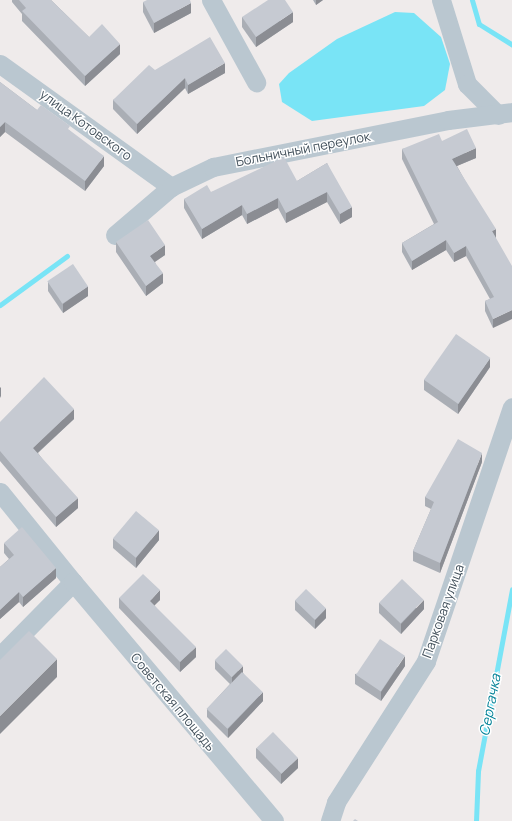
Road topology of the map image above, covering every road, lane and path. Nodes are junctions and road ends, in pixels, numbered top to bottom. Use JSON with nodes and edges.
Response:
{"nodes":[{"id":1,"x":211,"y":0,"type":"edge"},
{"id":2,"x":441,"y":0,"type":"edge"},
{"id":3,"x":0,"y":64,"type":"edge"},
{"id":4,"x":256,"y":82,"type":"dead end"},
{"id":5,"x":505,"y":113,"type":"edge"},
{"id":6,"x":171,"y":187,"type":"junction"},
{"id":7,"x":115,"y":234,"type":"dead end"},
{"id":8,"x":512,"y":407,"type":"edge"},
{"id":9,"x":0,"y":492,"type":"edge"},
{"id":10,"x":73,"y":582,"type":"junction"},
{"id":11,"x":0,"y":656,"type":"edge"},
{"id":12,"x":274,"y":821,"type":"edge"},
{"id":13,"x":330,"y":821,"type":"edge"}],
"edges":[{"from":1,"to":4,"type":"street"},
{"from":2,"to":5,"type":"street"},
{"from":3,"to":6,"type":"street","name":"улица Котовского"},
{"from":5,"to":6,"type":"street","name":"Больничный переулок"},
{"from":6,"to":7,"type":"street","name":"Больничный переулок"},
{"from":8,"to":13,"type":"street","name":"Парковая улица"},
{"from":9,"to":10,"type":"street","name":"Советская площадь"},
{"from":10,"to":11,"type":"street"},
{"from":10,"to":12,"type":"street","name":"Советская площадь"}]}
